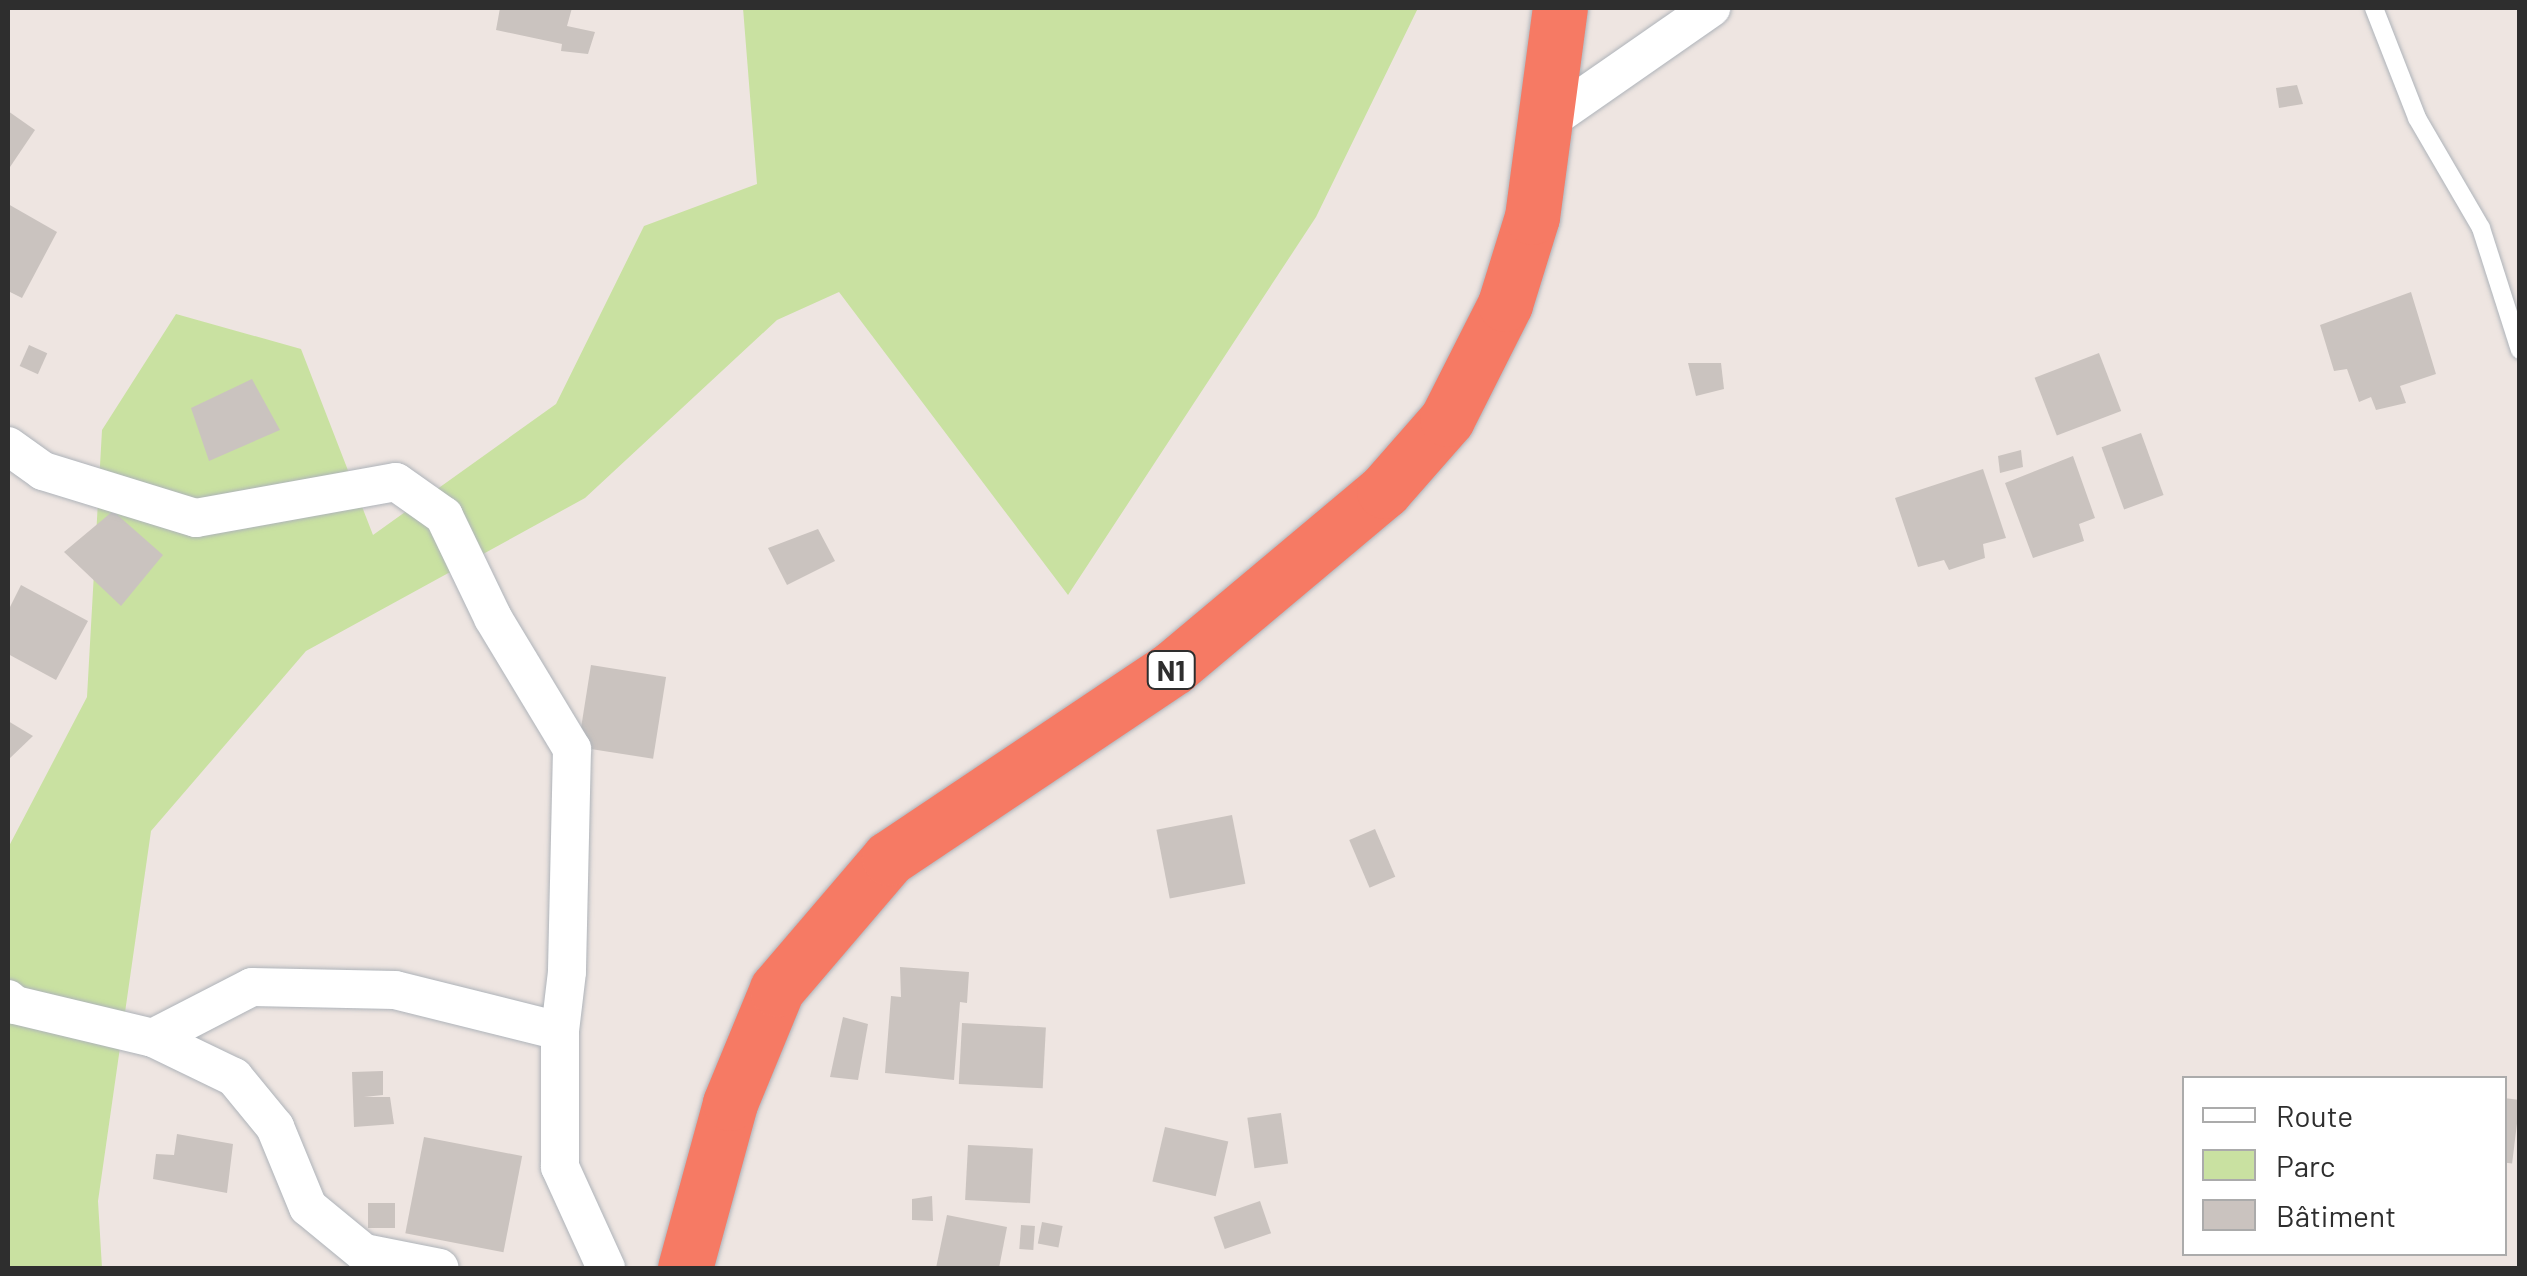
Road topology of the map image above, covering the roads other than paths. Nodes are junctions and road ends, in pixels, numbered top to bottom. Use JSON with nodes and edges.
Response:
{"nodes":[{"id":1,"x":1560,"y":8,"type":"edge"},
{"id":2,"x":1711,"y":8,"type":"edge"},
{"id":3,"x":2374,"y":8,"type":"edge"},
{"id":4,"x":1547,"y":122,"type":"junction"},
{"id":5,"x":2520,"y":350,"type":"edge"},
{"id":6,"x":8,"y":446,"type":"edge"},
{"id":7,"x":8,"y":998,"type":"edge"},
{"id":8,"x":560,"y":1031,"type":"junction"},
{"id":9,"x":152,"y":1038,"type":"junction"},
{"id":10,"x":440,"y":1268,"type":"edge"},
{"id":11,"x":606,"y":1268,"type":"edge"},
{"id":12,"x":686,"y":1268,"type":"edge"}],
"edges":[{"from":1,"to":4,"type":"highway","number":"N1"},
{"from":2,"to":4,"type":"street"},
{"from":3,"to":5,"type":"lane"},
{"from":4,"to":12,"type":"highway","number":"N1"},
{"from":6,"to":8,"type":"street"},
{"from":7,"to":9,"type":"street"},
{"from":8,"to":9,"type":"street"},
{"from":8,"to":11,"type":"street"},
{"from":9,"to":10,"type":"street"}]}
